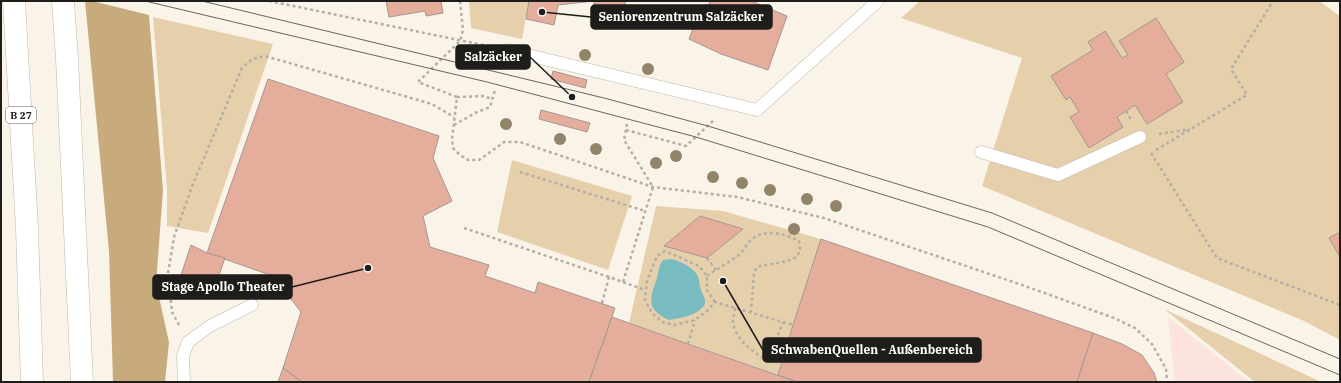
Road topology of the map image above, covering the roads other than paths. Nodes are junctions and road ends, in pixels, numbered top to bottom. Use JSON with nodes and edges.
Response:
{"nodes":[{"id":1,"x":14,"y":1,"type":"edge"},
{"id":2,"x":63,"y":1,"type":"edge"},
{"id":3,"x":878,"y":1,"type":"edge"},
{"id":4,"x":507,"y":50,"type":"road end"},
{"id":5,"x":1140,"y":137,"type":"dead end"},
{"id":6,"x":981,"y":152,"type":"dead end"},
{"id":7,"x":252,"y":305,"type":"dead end"},
{"id":8,"x":32,"y":382,"type":"edge"},
{"id":9,"x":82,"y":382,"type":"edge"},
{"id":10,"x":184,"y":382,"type":"edge"}],
"edges":[{"from":1,"to":8,"type":"highway","number":"B 27"},
{"from":2,"to":9,"type":"highway"},
{"from":3,"to":4,"type":"lane"},
{"from":5,"to":6,"type":"lane"},
{"from":7,"to":10,"type":"lane"}]}
